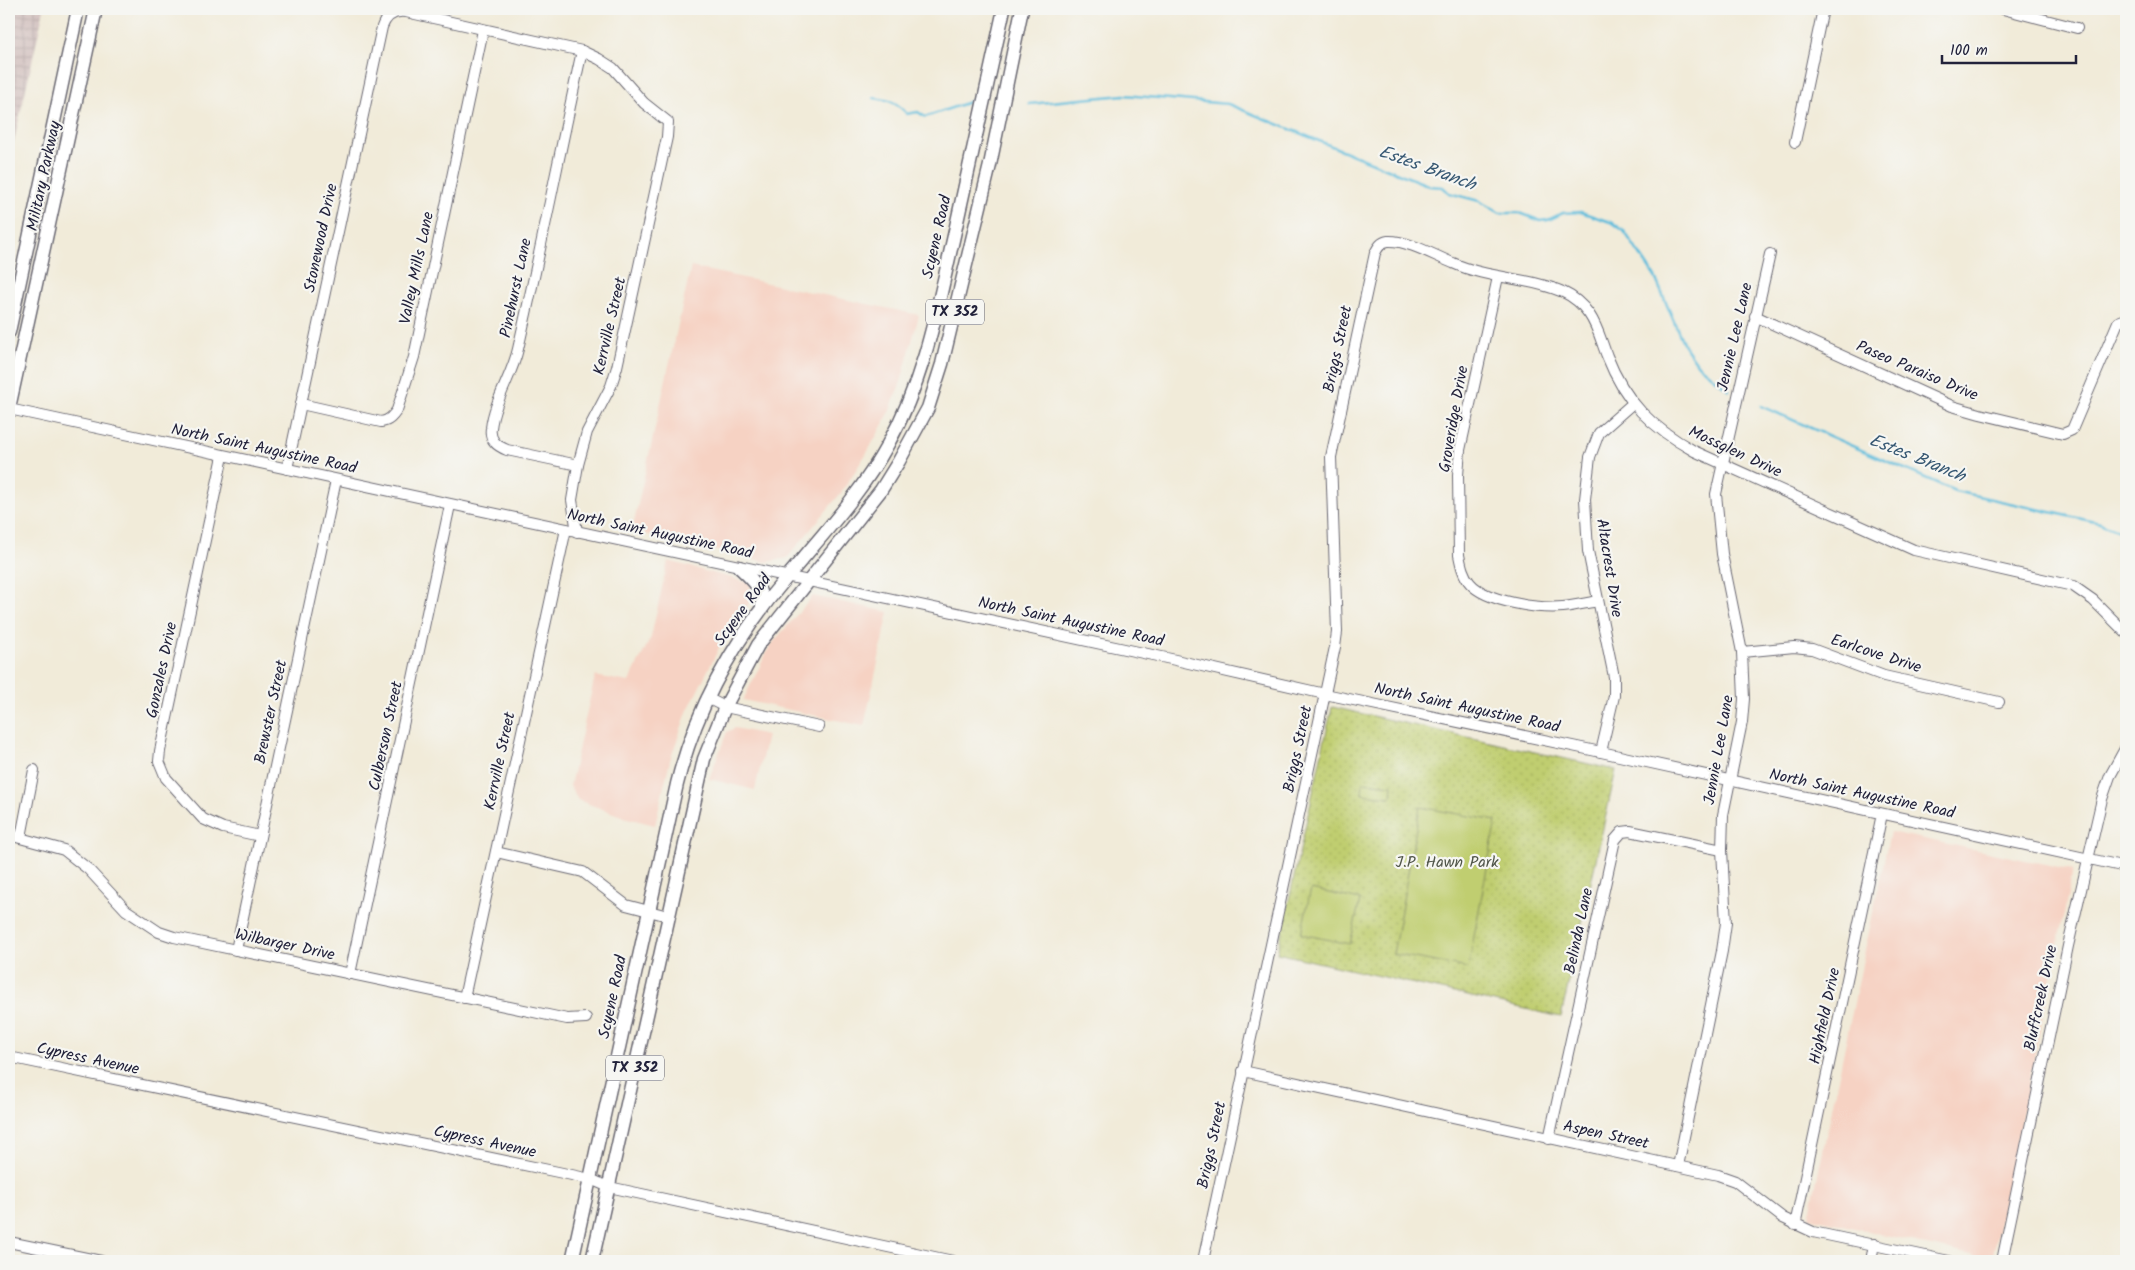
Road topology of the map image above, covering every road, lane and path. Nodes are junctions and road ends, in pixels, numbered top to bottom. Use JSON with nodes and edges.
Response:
{"nodes":[{"id":1,"x":78,"y":9,"type":"edge"},
{"id":2,"x":96,"y":9,"type":"edge"},
{"id":3,"x":1004,"y":9,"type":"edge"},
{"id":4,"x":1022,"y":9,"type":"edge"},
{"id":5,"x":1823,"y":9,"type":"edge"},
{"id":6,"x":2003,"y":9,"type":"edge"},
{"id":7,"x":2078,"y":28,"type":"dead end"},
{"id":8,"x":484,"y":30,"type":"junction"},
{"id":9,"x":582,"y":51,"type":"junction"},
{"id":10,"x":84,"y":68,"type":"junction"},
{"id":11,"x":62,"y":85,"type":"junction"},
{"id":12,"x":1795,"y":142,"type":"dead end"},
{"id":13,"x":1384,"y":242,"type":"joint"},
{"id":14,"x":1770,"y":254,"type":"dead end"},
{"id":15,"x":1498,"y":277,"type":"junction"},
{"id":16,"x":19,"y":285,"type":"junction"},
{"id":17,"x":36,"y":289,"type":"junction"},
{"id":18,"x":1755,"y":316,"type":"junction"},
{"id":19,"x":2126,"y":319,"type":"edge"},
{"id":20,"x":9,"y":332,"type":"edge"},
{"id":21,"x":1633,"y":403,"type":"junction"},
{"id":22,"x":301,"y":404,"type":"junction"},
{"id":23,"x":9,"y":409,"type":"edge"},
{"id":24,"x":223,"y":456,"type":"junction"},
{"id":25,"x":1722,"y":464,"type":"junction"},
{"id":26,"x":578,"y":465,"type":"junction"},
{"id":27,"x":287,"y":470,"type":"junction"},
{"id":28,"x":336,"y":480,"type":"junction"},
{"id":29,"x":450,"y":505,"type":"junction"},
{"id":30,"x":572,"y":531,"type":"junction"},
{"id":31,"x":739,"y":567,"type":"junction"},
{"id":32,"x":787,"y":577,"type":"junction"},
{"id":33,"x":808,"y":581,"type":"junction"},
{"id":34,"x":1598,"y":601,"type":"junction"},
{"id":35,"x":762,"y":608,"type":"junction"},
{"id":36,"x":2126,"y":633,"type":"edge"},
{"id":37,"x":1742,"y":652,"type":"junction"},
{"id":38,"x":1325,"y":694,"type":"junction"},
{"id":39,"x":707,"y":698,"type":"junction"},
{"id":40,"x":1999,"y":702,"type":"dead end"},
{"id":41,"x":725,"y":707,"type":"junction"},
{"id":42,"x":819,"y":727,"type":"dead end"},
{"id":43,"x":2126,"y":747,"type":"edge"},
{"id":44,"x":1601,"y":752,"type":"junction"},
{"id":45,"x":34,"y":770,"type":"dead end"},
{"id":46,"x":1730,"y":781,"type":"junction"},
{"id":47,"x":1882,"y":814,"type":"junction"},
{"id":48,"x":9,"y":835,"type":"edge"},
{"id":49,"x":260,"y":836,"type":"junction"},
{"id":50,"x":21,"y":837,"type":"junction"},
{"id":51,"x":1722,"y":850,"type":"junction"},
{"id":52,"x":496,"y":852,"type":"junction"},
{"id":53,"x":2088,"y":859,"type":"junction"},
{"id":54,"x":2126,"y":867,"type":"edge"},
{"id":55,"x":649,"y":912,"type":"junction"},
{"id":56,"x":668,"y":916,"type":"junction"},
{"id":57,"x":236,"y":950,"type":"junction"},
{"id":58,"x":350,"y":974,"type":"junction"},
{"id":59,"x":464,"y":998,"type":"junction"},
{"id":60,"x":586,"y":1018,"type":"dead end"},
{"id":61,"x":9,"y":1057,"type":"edge"},
{"id":62,"x":1242,"y":1072,"type":"junction"},
{"id":63,"x":1549,"y":1139,"type":"junction"},
{"id":64,"x":1678,"y":1166,"type":"junction"},
{"id":65,"x":590,"y":1179,"type":"junction"},
{"id":66,"x":609,"y":1187,"type":"junction"},
{"id":67,"x":1795,"y":1225,"type":"junction"},
{"id":68,"x":9,"y":1242,"type":"edge"},
{"id":69,"x":1874,"y":1244,"type":"junction"},
{"id":70,"x":101,"y":1261,"type":"edge"},
{"id":71,"x":572,"y":1261,"type":"edge"},
{"id":72,"x":592,"y":1261,"type":"edge"},
{"id":73,"x":953,"y":1261,"type":"edge"},
{"id":74,"x":1203,"y":1261,"type":"edge"},
{"id":75,"x":1871,"y":1261,"type":"edge"},
{"id":76,"x":1949,"y":1261,"type":"edge"},
{"id":77,"x":2002,"y":1261,"type":"edge"}],
"edges":[{"from":1,"to":11,"type":"main road","name":"Military Parkway"},
{"from":2,"to":10,"type":"main road","name":"Military Parkway"},
{"from":3,"to":32,"type":"main road","name":"Scyene Road","number":"TX 352"},
{"from":4,"to":33,"type":"main road","name":"Scyene Road","number":"TX 352"},
{"from":5,"to":12,"type":"street"},
{"from":6,"to":7,"type":"street"},
{"from":8,"to":9,"type":"street"},
{"from":8,"to":22,"type":"street","name":"Valley Mills Lane"},
{"from":8,"to":22,"type":"street","name":"Stonewood Drive"},
{"from":9,"to":26,"type":"street","name":"Kerrville Street"},
{"from":9,"to":26,"type":"street","name":"Pinehurst Lane"},
{"from":10,"to":11,"type":"main road"},
{"from":10,"to":17,"type":"main road","name":"Military Parkway"},
{"from":11,"to":16,"type":"main road","name":"Military Parkway"},
{"from":13,"to":15,"type":"street","name":"Mossglen Drive"},
{"from":13,"to":38,"type":"street","name":"Briggs Street"},
{"from":14,"to":18,"type":"street","name":"Jennie Lee Lane"},
{"from":15,"to":21,"type":"street","name":"Mossglen Drive"},
{"from":15,"to":34,"type":"street","name":"Groveridge Drive"},
{"from":16,"to":17,"type":"main road"},
{"from":16,"to":20,"type":"main road","name":"Military Parkway"},
{"from":17,"to":23,"type":"main road","name":"Military Parkway"},
{"from":18,"to":19,"type":"street","name":"Paseo Paraiso Drive"},
{"from":18,"to":25,"type":"street","name":"Jennie Lee Lane"},
{"from":21,"to":25,"type":"street","name":"Mossglen Drive"},
{"from":21,"to":34,"type":"street","name":"Altacrest Drive"},
{"from":22,"to":27,"type":"street","name":"Stonewood Drive"},
{"from":23,"to":24,"type":"street","name":"North Saint Augustine Road"},
{"from":24,"to":27,"type":"street","name":"North Saint Augustine Road"},
{"from":24,"to":49,"type":"street","name":"Gonzales Drive"},
{"from":25,"to":36,"type":"street","name":"Mossglen Drive"},
{"from":25,"to":37,"type":"street","name":"Jennie Lee Lane"},
{"from":26,"to":30,"type":"street","name":"Kerrville Street"},
{"from":27,"to":28,"type":"street","name":"North Saint Augustine Road"},
{"from":28,"to":29,"type":"street","name":"North Saint Augustine Road"},
{"from":28,"to":49,"type":"street","name":"Brewster Street"},
{"from":29,"to":30,"type":"street","name":"North Saint Augustine Road"},
{"from":29,"to":58,"type":"street","name":"Culberson Street"},
{"from":30,"to":31,"type":"street","name":"North Saint Augustine Road"},
{"from":30,"to":52,"type":"street","name":"Kerrville Street"},
{"from":31,"to":32,"type":"street","name":"North Saint Augustine Road"},
{"from":31,"to":35,"type":"main road"},
{"from":32,"to":33,"type":"street","name":"North Saint Augustine Road"},
{"from":32,"to":35,"type":"main road","name":"Scyene Road","number":"TX 352"},
{"from":33,"to":38,"type":"street","name":"North Saint Augustine Road"},
{"from":33,"to":41,"type":"main road","name":"Scyene Road","number":"TX 352"},
{"from":34,"to":44,"type":"street","name":"Altacrest Drive"},
{"from":35,"to":39,"type":"main road","name":"Scyene Road","number":"TX 352"},
{"from":37,"to":40,"type":"street","name":"Earlcove Drive"},
{"from":37,"to":46,"type":"street","name":"Jennie Lee Lane"},
{"from":38,"to":44,"type":"street","name":"North Saint Augustine Road"},
{"from":38,"to":62,"type":"street","name":"Briggs Street"},
{"from":39,"to":41,"type":"street"},
{"from":39,"to":55,"type":"main road","name":"Scyene Road","number":"TX 352"},
{"from":41,"to":42,"type":"street"},
{"from":41,"to":56,"type":"main road","name":"Scyene Road","number":"TX 352"},
{"from":43,"to":53,"type":"street","name":"Bluffcreek Drive"},
{"from":44,"to":46,"type":"street","name":"North Saint Augustine Road"},
{"from":45,"to":50,"type":"street"},
{"from":46,"to":47,"type":"street","name":"North Saint Augustine Road"},
{"from":46,"to":51,"type":"street","name":"Jennie Lee Lane"},
{"from":47,"to":53,"type":"street","name":"North Saint Augustine Road"},
{"from":47,"to":67,"type":"street","name":"Highfield Drive"},
{"from":48,"to":50,"type":"street","name":"Wilbarger Drive"},
{"from":49,"to":57,"type":"street","name":"Brewster Street"},
{"from":50,"to":57,"type":"street","name":"Wilbarger Drive"},
{"from":51,"to":63,"type":"street","name":"Belinda Lane"},
{"from":51,"to":64,"type":"street","name":"Jennie Lee Lane"},
{"from":52,"to":55,"type":"street"},
{"from":52,"to":59,"type":"street","name":"Kerrville Street"},
{"from":53,"to":54,"type":"street","name":"North Saint Augustine Road"},
{"from":53,"to":77,"type":"street","name":"Bluffcreek Drive"},
{"from":55,"to":56,"type":"street"},
{"from":55,"to":65,"type":"main road","name":"Scyene Road","number":"TX 352"},
{"from":56,"to":66,"type":"main road","name":"Scyene Road","number":"TX 352"},
{"from":57,"to":58,"type":"street","name":"Wilbarger Drive"},
{"from":58,"to":59,"type":"street","name":"Wilbarger Drive"},
{"from":59,"to":60,"type":"street","name":"Wilbarger Drive"},
{"from":61,"to":65,"type":"street","name":"Cypress Avenue"},
{"from":62,"to":63,"type":"street","name":"Aspen Street"},
{"from":62,"to":74,"type":"street","name":"Briggs Street"},
{"from":63,"to":64,"type":"street","name":"Aspen Street"},
{"from":64,"to":67,"type":"street","name":"Aspen Street"},
{"from":65,"to":66,"type":"street","name":"Cypress Avenue"},
{"from":65,"to":71,"type":"main road","name":"Scyene Road","number":"TX 352"},
{"from":66,"to":72,"type":"main road","name":"Scyene Road","number":"TX 352"},
{"from":66,"to":73,"type":"street","name":"Cypress Avenue"},
{"from":67,"to":69,"type":"street","name":"Aspen Street"},
{"from":68,"to":70,"type":"street"},
{"from":69,"to":75,"type":"street"},
{"from":69,"to":76,"type":"street","name":"Aspen Street"}]}
